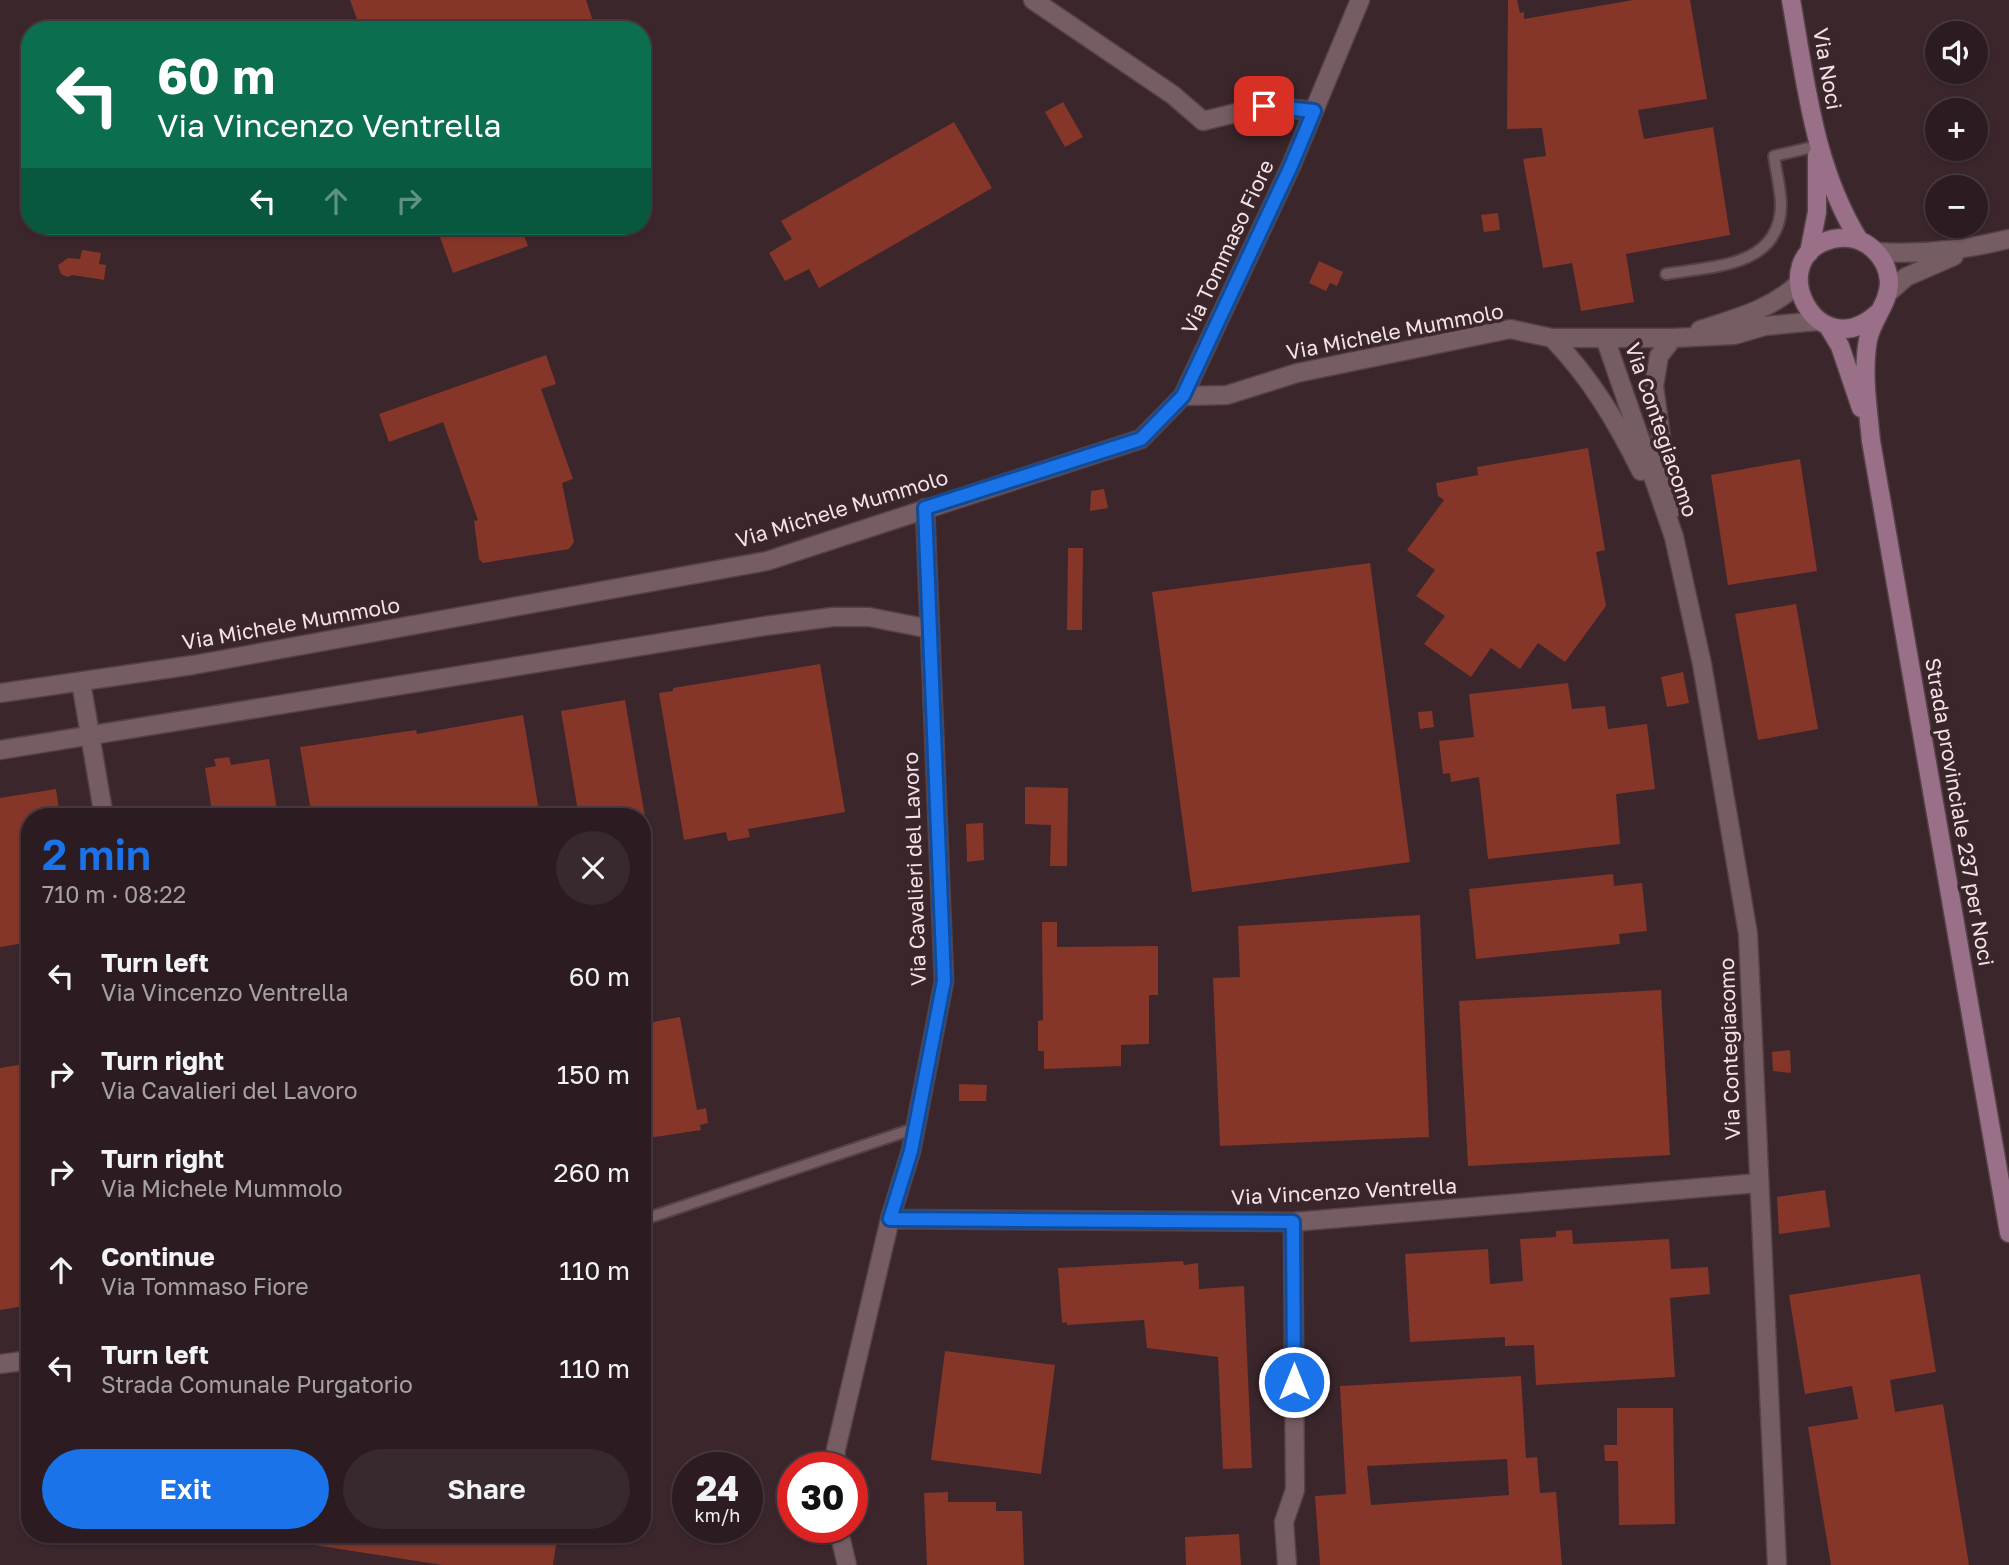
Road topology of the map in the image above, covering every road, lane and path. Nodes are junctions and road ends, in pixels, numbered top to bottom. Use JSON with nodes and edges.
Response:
{"nodes":[{"id":1,"x":1033,"y":0,"type":"edge"},
{"id":2,"x":1360,"y":0,"type":"edge"},
{"id":3,"x":1791,"y":0,"type":"edge"},
{"id":4,"x":1314,"y":111,"type":"junction"},
{"id":5,"x":1818,"y":146,"type":"junction"},
{"id":6,"x":2009,"y":239,"type":"edge"},
{"id":7,"x":1860,"y":240,"type":"junction"},
{"id":8,"x":1970,"y":249,"type":"junction"},
{"id":9,"x":1877,"y":252,"type":"junction"},
{"id":10,"x":1810,"y":253,"type":"junction"},
{"id":11,"x":1666,"y":274,"type":"dead end"},
{"id":12,"x":1798,"y":284,"type":"junction"},
{"id":13,"x":1888,"y":293,"type":"junction"},
{"id":14,"x":1878,"y":313,"type":"junction"},
{"id":15,"x":1823,"y":323,"type":"junction"},
{"id":16,"x":1552,"y":338,"type":"junction"},
{"id":17,"x":1605,"y":338,"type":"junction"},
{"id":18,"x":1673,"y":338,"type":"junction"},
{"id":19,"x":1183,"y":396,"type":"junction"},
{"id":20,"x":1871,"y":441,"type":"junction"},
{"id":21,"x":925,"y":508,"type":"junction"},
{"id":22,"x":1674,"y":537,"type":"junction"},
{"id":23,"x":930,"y":629,"type":"junction"},
{"id":24,"x":81,"y":682,"type":"junction"},
{"id":25,"x":0,"y":693,"type":"edge"},
{"id":26,"x":89,"y":737,"type":"junction"},
{"id":27,"x":0,"y":750,"type":"edge"},
{"id":28,"x":102,"y":808,"type":"edge"},
{"id":29,"x":916,"y":1128,"type":"junction"},
{"id":30,"x":1758,"y":1183,"type":"junction"},
{"id":31,"x":651,"y":1217,"type":"edge"},
{"id":32,"x":890,"y":1219,"type":"junction"},
{"id":33,"x":1293,"y":1222,"type":"junction"},
{"id":34,"x":2009,"y":1233,"type":"edge"},
{"id":35,"x":21,"y":1361,"type":"edge"},
{"id":36,"x":0,"y":1364,"type":"edge"},
{"id":37,"x":836,"y":1452,"type":"edge"},
{"id":38,"x":842,"y":1543,"type":"edge"},
{"id":39,"x":847,"y":1565,"type":"edge"},
{"id":40,"x":1287,"y":1565,"type":"edge"},
{"id":41,"x":1777,"y":1565,"type":"edge"}],
"edges":[{"from":1,"to":4,"type":"street"},
{"from":2,"to":4,"type":"street","name":"Via Tommaso Fiore"},
{"from":3,"to":5,"type":"main road","name":"Via Noci"},
{"from":4,"to":19,"type":"street","name":"Via Tommaso Fiore"},
{"from":5,"to":7,"type":"main road","name":"Via Noci"},
{"from":5,"to":10,"type":"main road","name":"Via Noci"},
{"from":5,"to":11,"type":"lane"},
{"from":6,"to":8,"type":"street"},
{"from":7,"to":9,"type":"main road"},
{"from":7,"to":10,"type":"main road"},
{"from":8,"to":9,"type":"street"},
{"from":8,"to":13,"type":"street"},
{"from":9,"to":13,"type":"main road"},
{"from":10,"to":12,"type":"main road"},
{"from":12,"to":15,"type":"main road"},
{"from":12,"to":18,"type":"street","name":"Via Michele Mummolo"},
{"from":13,"to":14,"type":"main road"},
{"from":14,"to":15,"type":"main road"},
{"from":14,"to":20,"type":"main road","name":"Strada provinciale 237 per Noci"},
{"from":15,"to":18,"type":"street","name":"Via Michele Mummolo"},
{"from":15,"to":20,"type":"main road","name":"Strada provinciale 237 per Noci"},
{"from":16,"to":17,"type":"street","name":"Via Michele Mummolo"},
{"from":16,"to":19,"type":"street","name":"Via Michele Mummolo"},
{"from":16,"to":22,"type":"street","name":"Via Contegiacomo"},
{"from":17,"to":18,"type":"street","name":"Via Michele Mummolo"},
{"from":17,"to":22,"type":"street","name":"Via Contegiacomo"},
{"from":18,"to":22,"type":"street","name":"Via Contegiacomo"},
{"from":19,"to":21,"type":"street","name":"Via Michele Mummolo"},
{"from":20,"to":34,"type":"main road","name":"Strada provinciale 237 per Noci"},
{"from":21,"to":23,"type":"street","name":"Via Cavalieri del Lavoro"},
{"from":21,"to":24,"type":"street","name":"Via Michele Mummolo"},
{"from":22,"to":30,"type":"street","name":"Via Contegiacomo"},
{"from":23,"to":26,"type":"street"},
{"from":23,"to":29,"type":"street","name":"Via Cavalieri del Lavoro"},
{"from":24,"to":25,"type":"street","name":"Via Michele Mummolo"},
{"from":24,"to":26,"type":"street"},
{"from":26,"to":27,"type":"street"},
{"from":26,"to":28,"type":"street"},
{"from":29,"to":31,"type":"lane"},
{"from":29,"to":32,"type":"street","name":"Via Cavalieri del Lavoro"},
{"from":30,"to":33,"type":"street","name":"Via Vincenzo Ventrella"},
{"from":30,"to":41,"type":"street","name":"Via Contegiacomo"},
{"from":32,"to":33,"type":"street","name":"Via Vincenzo Ventrella"},
{"from":32,"to":37,"type":"street","name":"Via Cavalieri del Lavoro"},
{"from":33,"to":40,"type":"street"},
{"from":35,"to":36,"type":"street"},
{"from":38,"to":39,"type":"street"}]}
